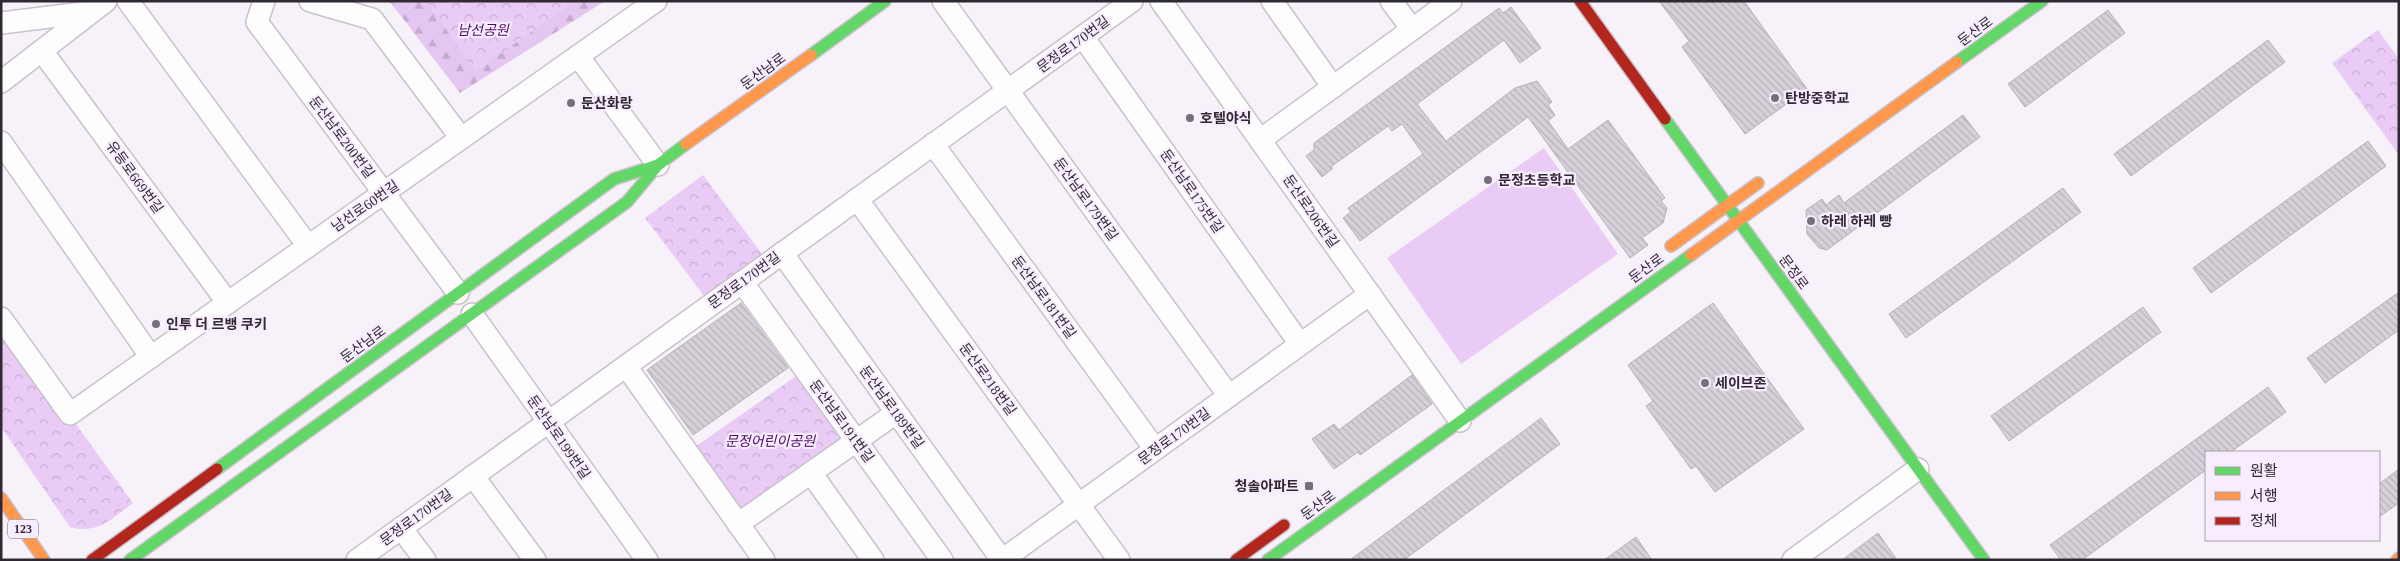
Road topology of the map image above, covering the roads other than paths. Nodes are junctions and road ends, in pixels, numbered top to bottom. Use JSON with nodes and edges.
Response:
{"nodes":[{"id":1,"x":128,"y":1,"type":"edge"},
{"id":2,"x":264,"y":1,"type":"edge"},
{"id":3,"x":310,"y":1,"type":"edge"},
{"id":4,"x":656,"y":1,"type":"edge"},
{"id":5,"x":885,"y":1,"type":"edge"},
{"id":6,"x":943,"y":1,"type":"edge"},
{"id":7,"x":1132,"y":1,"type":"edge"},
{"id":8,"x":1161,"y":1,"type":"edge"},
{"id":9,"x":1272,"y":1,"type":"edge"},
{"id":10,"x":1391,"y":1,"type":"edge"},
{"id":11,"x":1451,"y":1,"type":"edge"},
{"id":12,"x":1580,"y":1,"type":"edge"},
{"id":13,"x":2039,"y":2,"type":"edge"},
{"id":14,"x":99,"y":7,"type":"edge"},
{"id":15,"x":1,"y":23,"type":"edge"},
{"id":16,"x":1412,"y":29,"type":"junction"},
{"id":17,"x":1082,"y":37,"type":"junction"},
{"id":18,"x":42,"y":51,"type":"junction"},
{"id":19,"x":578,"y":56,"type":"junction"},
{"id":20,"x":1,"y":82,"type":"edge"},
{"id":21,"x":1333,"y":87,"type":"junction"},
{"id":22,"x":1008,"y":91,"type":"junction"},
{"id":23,"x":461,"y":138,"type":"junction"},
{"id":24,"x":1260,"y":140,"type":"junction"},
{"id":25,"x":1,"y":142,"type":"edge"},
{"id":26,"x":933,"y":144,"type":"junction"},
{"id":27,"x":658,"y":165,"type":"junction"},
{"id":28,"x":1769,"y":175,"type":"dead end"},
{"id":29,"x":384,"y":193,"type":"junction"},
{"id":30,"x":857,"y":199,"type":"junction"},
{"id":31,"x":1728,"y":205,"type":"junction"},
{"id":32,"x":1739,"y":220,"type":"junction"},
{"id":33,"x":308,"y":246,"type":"junction"},
{"id":34,"x":782,"y":253,"type":"junction"},
{"id":35,"x":1658,"y":256,"type":"dead end"},
{"id":36,"x":742,"y":282,"type":"junction"},
{"id":37,"x":458,"y":293,"type":"junction"},
{"id":38,"x":1370,"y":294,"type":"junction"},
{"id":39,"x":228,"y":303,"type":"junction"},
{"id":40,"x":472,"y":314,"type":"junction"},
{"id":41,"x":1,"y":318,"type":"edge"},
{"id":42,"x":1300,"y":344,"type":"junction"},
{"id":43,"x":152,"y":357,"type":"junction"},
{"id":44,"x":626,"y":366,"type":"junction"},
{"id":45,"x":1229,"y":396,"type":"junction"},
{"id":46,"x":1452,"y":409,"type":"junction"},
{"id":47,"x":896,"y":413,"type":"junction"},
{"id":48,"x":548,"y":422,"type":"junction"},
{"id":49,"x":856,"y":440,"type":"junction"},
{"id":50,"x":1155,"y":449,"type":"junction"},
{"id":51,"x":1918,"y":469,"type":"junction"},
{"id":52,"x":811,"y":473,"type":"junction"},
{"id":53,"x":474,"y":476,"type":"junction"},
{"id":54,"x":1,"y":498,"type":"edge"},
{"id":55,"x":1079,"y":504,"type":"junction"},
{"id":56,"x":1293,"y":519,"type":"dead end"},
{"id":57,"x":738,"y":524,"type":"junction"},
{"id":58,"x":401,"y":528,"type":"junction"},
{"id":59,"x":44,"y":560,"type":"edge"},
{"id":60,"x":92,"y":560,"type":"edge"},
{"id":61,"x":130,"y":560,"type":"edge"},
{"id":62,"x":357,"y":560,"type":"edge"},
{"id":63,"x":425,"y":560,"type":"edge"},
{"id":64,"x":535,"y":560,"type":"edge"},
{"id":65,"x":647,"y":560,"type":"edge"},
{"id":66,"x":764,"y":560,"type":"edge"},
{"id":67,"x":873,"y":560,"type":"edge"},
{"id":68,"x":942,"y":560,"type":"edge"},
{"id":69,"x":1002,"y":560,"type":"edge"},
{"id":70,"x":1119,"y":560,"type":"edge"},
{"id":71,"x":1236,"y":560,"type":"edge"},
{"id":72,"x":1268,"y":560,"type":"edge"},
{"id":73,"x":1793,"y":560,"type":"edge"},
{"id":74,"x":1984,"y":560,"type":"edge"}],
"edges":[{"from":1,"to":33,"type":"street"},
{"from":2,"to":29,"type":"street","name":"둔산남로200번길"},
{"from":3,"to":23,"type":"street"},
{"from":4,"to":19,"type":"street","name":"남선로60번길"},
{"from":5,"to":27,"type":"main road","name":"둔산남로"},
{"from":6,"to":22,"type":"street","name":"둔산남로179번길"},
{"from":7,"to":17,"type":"street","name":"문정로170번길"},
{"from":8,"to":24,"type":"street","name":"둔산로206번길"},
{"from":9,"to":21,"type":"street"},
{"from":10,"to":16,"type":"street"},
{"from":11,"to":16,"type":"street"},
{"from":12,"to":31,"type":"main road","name":"문정로"},
{"from":13,"to":32,"type":"main road","name":"둔산로"},
{"from":14,"to":15,"type":"street"},
{"from":14,"to":18,"type":"street"},
{"from":16,"to":21,"type":"street"},
{"from":17,"to":22,"type":"street","name":"문정로170번길"},
{"from":17,"to":42,"type":"street","name":"둔산남로175번길"},
{"from":18,"to":20,"type":"street"},
{"from":18,"to":39,"type":"street","name":"유등로669번길"},
{"from":19,"to":23,"type":"street","name":"남선로60번길"},
{"from":19,"to":27,"type":"street"},
{"from":21,"to":24,"type":"street"},
{"from":22,"to":26,"type":"street","name":"문정로170번길"},
{"from":22,"to":45,"type":"street","name":"둔산남로179번길"},
{"from":23,"to":29,"type":"street","name":"남선로60번길"},
{"from":24,"to":38,"type":"street","name":"둔산로206번길"},
{"from":25,"to":43,"type":"street"},
{"from":26,"to":30,"type":"street","name":"문정로170번길"},
{"from":26,"to":50,"type":"street","name":"둔산남로181번길"},
{"from":27,"to":37,"type":"main road","name":"둔산남로"},
{"from":27,"to":40,"type":"main road","name":"둔산남로"},
{"from":28,"to":31,"type":"main road","name":"둔산로"},
{"from":29,"to":33,"type":"street","name":"남선로60번길"},
{"from":29,"to":37,"type":"street","name":"둔산남로200번길"},
{"from":30,"to":34,"type":"street","name":"문정로170번길"},
{"from":30,"to":55,"type":"street","name":"둔산로218번길"},
{"from":31,"to":32,"type":"main road","name":"문정로"},
{"from":31,"to":35,"type":"main road","name":"둔산로"},
{"from":32,"to":46,"type":"main road","name":"둔산로"},
{"from":32,"to":51,"type":"main road","name":"문정로"},
{"from":33,"to":39,"type":"street","name":"남선로60번길"},
{"from":34,"to":36,"type":"street","name":"문정로170번길"},
{"from":34,"to":47,"type":"street","name":"둔산남로189번길"},
{"from":36,"to":44,"type":"street","name":"문정로170번길"},
{"from":36,"to":49,"type":"street","name":"둔산남로191번길"},
{"from":37,"to":60,"type":"main road","name":"둔산남로"},
{"from":38,"to":42,"type":"street","name":"문정로170번길"},
{"from":38,"to":46,"type":"street","name":"둔산로206번길"},
{"from":39,"to":43,"type":"street","name":"남선로60번길"},
{"from":40,"to":48,"type":"street","name":"둔산남로199번길"},
{"from":40,"to":61,"type":"main road","name":"둔산남로"},
{"from":41,"to":43,"type":"street","name":"남선로60번길"},
{"from":42,"to":45,"type":"street","name":"문정로170번길"},
{"from":44,"to":48,"type":"street","name":"문정로170번길"},
{"from":44,"to":57,"type":"street"},
{"from":45,"to":50,"type":"street","name":"문정로170번길"},
{"from":46,"to":72,"type":"main road","name":"둔산로"},
{"from":47,"to":49,"type":"street"},
{"from":47,"to":69,"type":"street","name":"둔산남로189번길"},
{"from":48,"to":53,"type":"street","name":"문정로170번길"},
{"from":48,"to":65,"type":"street","name":"둔산남로199번길"},
{"from":49,"to":52,"type":"street"},
{"from":49,"to":68,"type":"street","name":"둔산남로191번길"},
{"from":50,"to":55,"type":"street","name":"문정로170번길"},
{"from":51,"to":73,"type":"street"},
{"from":51,"to":74,"type":"main road","name":"문정로"},
{"from":52,"to":57,"type":"street"},
{"from":52,"to":67,"type":"street"},
{"from":53,"to":58,"type":"street","name":"문정로170번길"},
{"from":53,"to":64,"type":"street"},
{"from":54,"to":59,"type":"main road","number":"123"},
{"from":55,"to":69,"type":"street","name":"문정로170번길"},
{"from":55,"to":70,"type":"street","name":"둔산로218번길"},
{"from":56,"to":71,"type":"main road","name":"둔산로"},
{"from":57,"to":66,"type":"street"},
{"from":58,"to":62,"type":"street","name":"문정로170번길"},
{"from":58,"to":63,"type":"street"}]}
